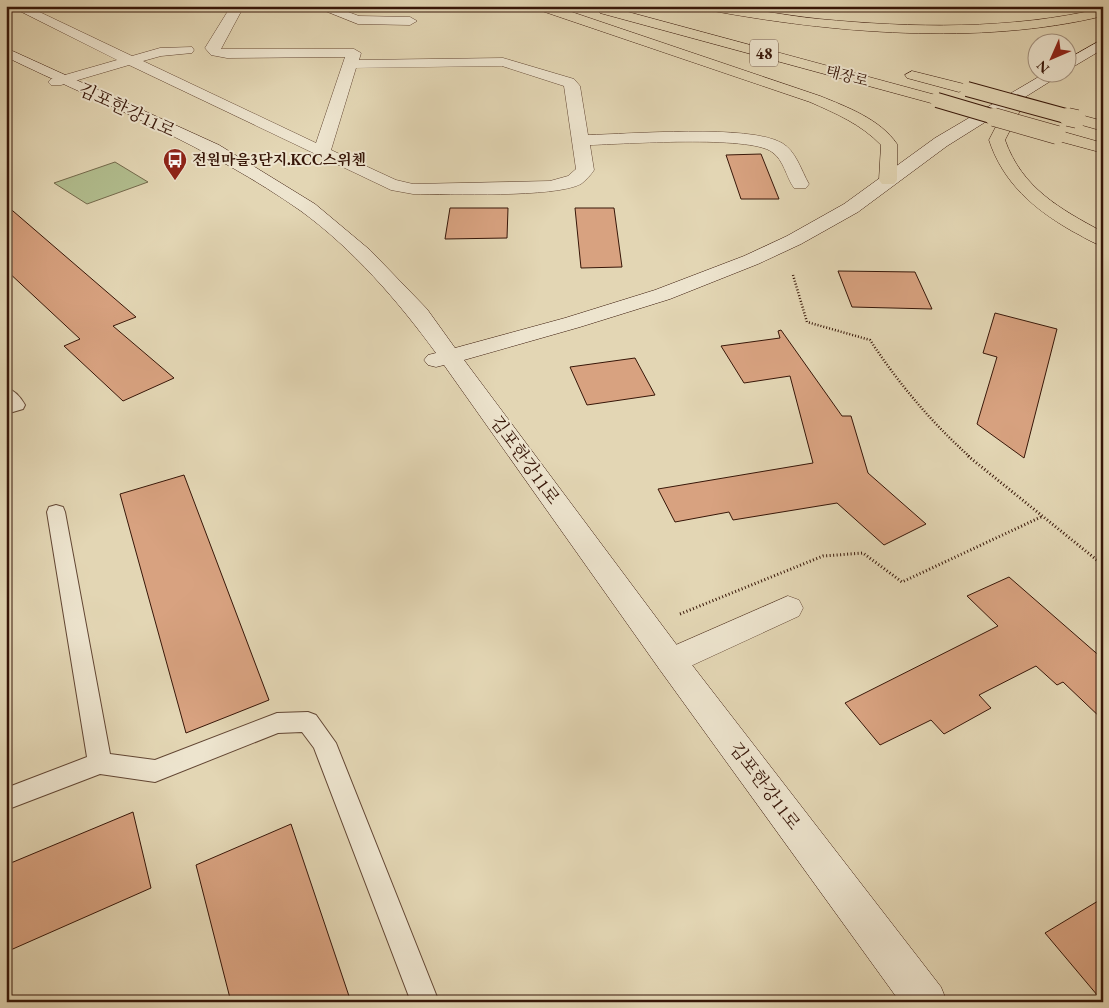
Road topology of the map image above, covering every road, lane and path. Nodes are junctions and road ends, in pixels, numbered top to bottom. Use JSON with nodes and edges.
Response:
{"nodes":[{"id":1,"x":16,"y":6,"type":"edge"},
{"id":2,"x":238,"y":6,"type":"edge"},
{"id":3,"x":319,"y":6,"type":"edge"},
{"id":4,"x":541,"y":6,"type":"edge"},
{"id":5,"x":592,"y":6,"type":"edge"},
{"id":6,"x":639,"y":6,"type":"edge"},
{"id":7,"x":708,"y":6,"type":"edge"},
{"id":8,"x":1103,"y":12,"type":"edge"},
{"id":9,"x":410,"y":21,"type":"dead end"},
{"id":10,"x":760,"y":38,"type":"dead end"},
{"id":11,"x":1103,"y":43,"type":"edge"},
{"id":12,"x":187,"y":50,"type":"dead end"},
{"id":13,"x":6,"y":52,"type":"edge"},
{"id":14,"x":6,"y":58,"type":"edge"},
{"id":15,"x":132,"y":61,"type":"junction"},
{"id":16,"x":1076,"y":61,"type":"edge"},
{"id":17,"x":351,"y":64,"type":"junction"},
{"id":18,"x":902,"y":73,"type":"dead end"},
{"id":19,"x":59,"y":81,"type":"junction"},
{"id":20,"x":1043,"y":82,"type":"edge"},
{"id":21,"x":1018,"y":99,"type":"junction"},
{"id":22,"x":1103,"y":126,"type":"edge"},
{"id":23,"x":580,"y":140,"type":"junction"},
{"id":24,"x":1103,"y":148,"type":"edge"},
{"id":25,"x":322,"y":152,"type":"junction"},
{"id":26,"x":888,"y":180,"type":"junction"},
{"id":27,"x":800,"y":184,"type":"dead end"},
{"id":28,"x":1103,"y":240,"type":"edge"},
{"id":29,"x":793,"y":275,"type":"dead end"},
{"id":30,"x":443,"y":359,"type":"junction"},
{"id":31,"x":6,"y":393,"type":"edge"},
{"id":32,"x":6,"y":409,"type":"edge"},
{"id":33,"x":56,"y":512,"type":"dead end"},
{"id":34,"x":1041,"y":517,"type":"junction"},
{"id":35,"x":1103,"y":565,"type":"edge"},
{"id":36,"x":788,"y":608,"type":"dead end"},
{"id":37,"x":647,"y":628,"type":"junction"},
{"id":38,"x":671,"y":661,"type":"junction"},
{"id":39,"x":100,"y":764,"type":"junction"},
{"id":40,"x":6,"y":799,"type":"edge"},
{"id":41,"x":425,"y":1002,"type":"edge"},
{"id":42,"x":905,"y":1002,"type":"edge"},
{"id":43,"x":926,"y":1002,"type":"edge"}],
"edges":[{"from":1,"to":15,"type":"street"},
{"from":2,"to":17,"type":"street"},
{"from":3,"to":9,"type":"street"},
{"from":4,"to":26,"type":"main road"},
{"from":5,"to":24,"type":"main road","name":"태장로","number":"48","bridge":true},
{"from":6,"to":10,"type":"main road","number":"48"},
{"from":7,"to":8,"type":"main road"},
{"from":11,"to":16,"type":"street"},
{"from":12,"to":15,"type":"street"},
{"from":13,"to":19,"type":"street","name":"김포한강11로"},
{"from":14,"to":19,"type":"street","name":"김포한강11로"},
{"from":15,"to":19,"type":"street"},
{"from":15,"to":25,"type":"street"},
{"from":17,"to":23,"type":"street"},
{"from":17,"to":25,"type":"street"},
{"from":18,"to":22,"type":"main road","bridge":true},
{"from":19,"to":30,"type":"street","name":"김포한강11로"},
{"from":20,"to":21,"type":"street"},
{"from":21,"to":26,"type":"street"},
{"from":21,"to":28,"type":"main road"},
{"from":23,"to":25,"type":"street"},
{"from":23,"to":27,"type":"street"},
{"from":26,"to":30,"type":"street"},
{"from":29,"to":34,"type":"path"},
{"from":30,"to":37,"type":"street","name":"김포한강11로"},
{"from":30,"to":42,"type":"street","name":"김포한강11로"},
{"from":31,"to":32,"type":"lane"},
{"from":33,"to":39,"type":"lane"},
{"from":34,"to":35,"type":"path"},
{"from":34,"to":37,"type":"path"},
{"from":36,"to":38,"type":"street"},
{"from":37,"to":38,"type":"street","name":"김포한강11로"},
{"from":38,"to":43,"type":"street","name":"김포한강11로"},
{"from":39,"to":40,"type":"lane"},
{"from":39,"to":41,"type":"lane"}]}
